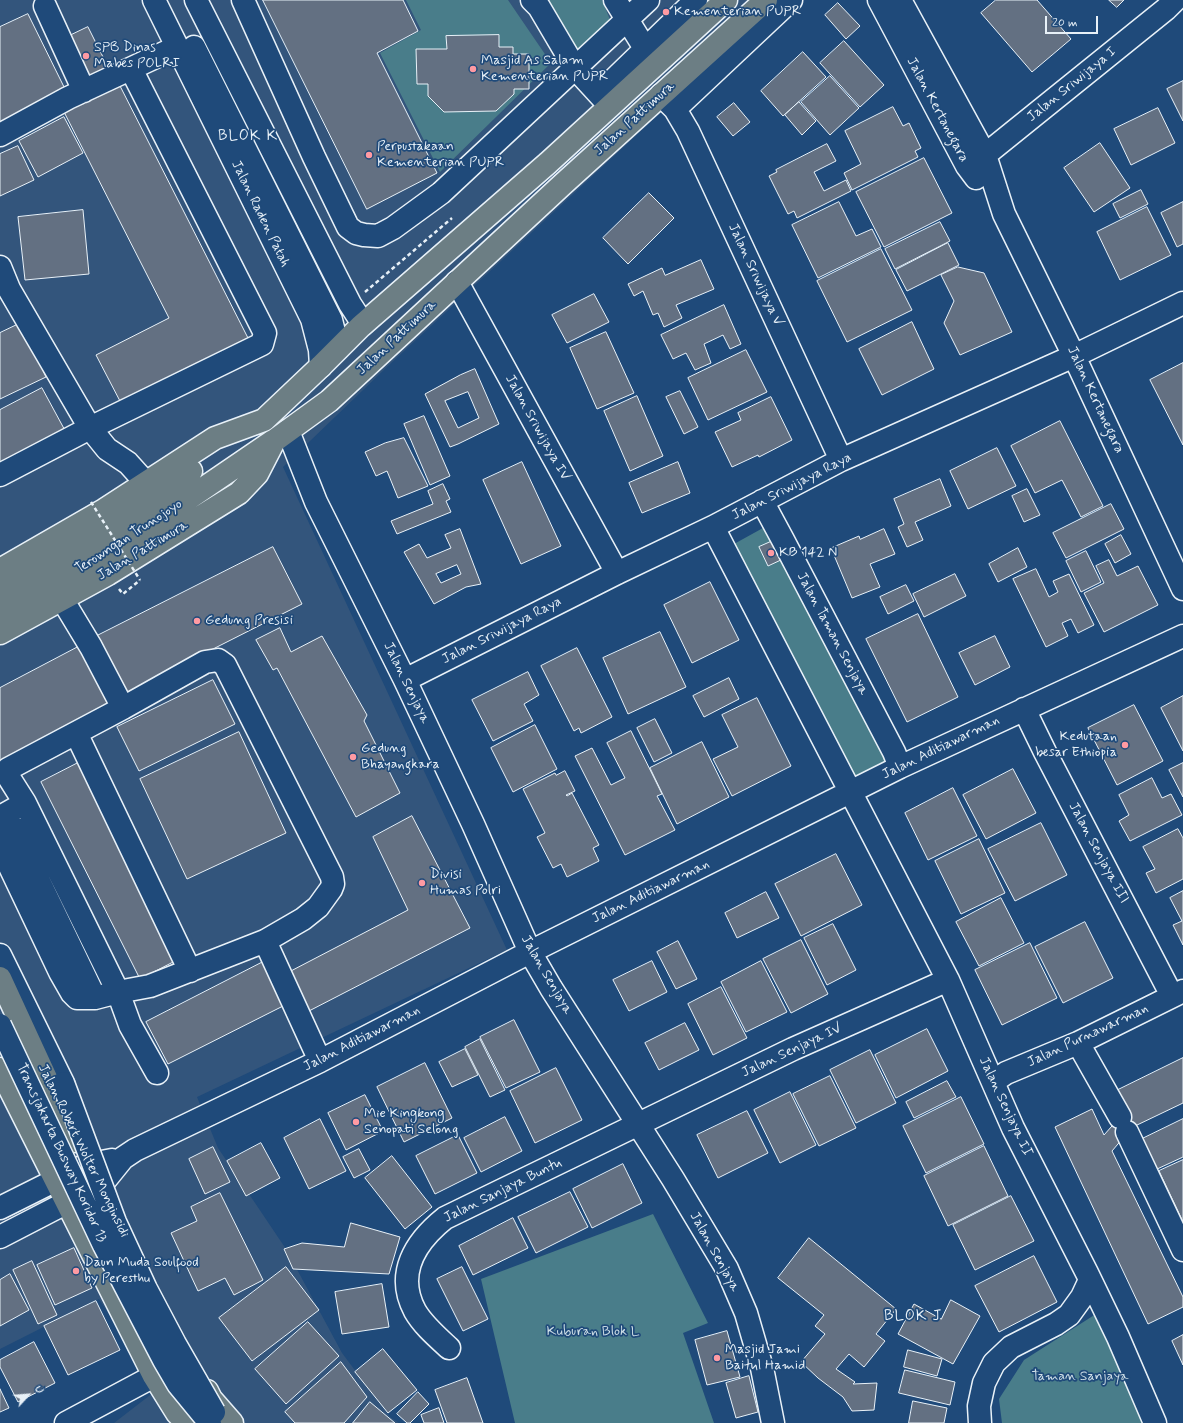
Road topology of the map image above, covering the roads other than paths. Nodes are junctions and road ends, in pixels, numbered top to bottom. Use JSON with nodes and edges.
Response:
{"nodes":[{"id":1,"x":154,"y":0,"type":"edge"},
{"id":2,"x":170,"y":0,"type":"edge"},
{"id":3,"x":196,"y":0,"type":"edge"},
{"id":4,"x":243,"y":0,"type":"edge"},
{"id":5,"x":532,"y":0,"type":"edge"},
{"id":6,"x":616,"y":0,"type":"edge"},
{"id":7,"x":648,"y":0,"type":"edge"},
{"id":8,"x":696,"y":0,"type":"edge"},
{"id":9,"x":726,"y":0,"type":"edge"},
{"id":10,"x":766,"y":0,"type":"edge"},
{"id":11,"x":791,"y":0,"type":"edge"},
{"id":12,"x":879,"y":0,"type":"edge"},
{"id":13,"x":900,"y":0,"type":"edge"},
{"id":14,"x":1175,"y":0,"type":"edge"},
{"id":15,"x":45,"y":6,"type":"dead end"},
{"id":16,"x":627,"y":19,"type":"junction"},
{"id":17,"x":177,"y":47,"type":"junction"},
{"id":18,"x":652,"y":56,"type":"junction"},
{"id":19,"x":575,"y":68,"type":"junction"},
{"id":20,"x":131,"y":69,"type":"junction"},
{"id":21,"x":84,"y":91,"type":"junction"},
{"id":22,"x":605,"y":100,"type":"junction"},
{"id":23,"x":668,"y":102,"type":"junction"},
{"id":24,"x":0,"y":135,"type":"edge"},
{"id":25,"x":976,"y":161,"type":"junction"},
{"id":26,"x":0,"y":268,"type":"edge"},
{"id":27,"x":457,"y":282,"type":"junction"},
{"id":28,"x":4,"y":292,"type":"edge"},
{"id":29,"x":1183,"y":303,"type":"edge"},
{"id":30,"x":363,"y":324,"type":"junction"},
{"id":31,"x":338,"y":348,"type":"junction"},
{"id":32,"x":1074,"y":356,"type":"junction"},
{"id":33,"x":321,"y":366,"type":"junction"},
{"id":34,"x":264,"y":420,"type":"junction"},
{"id":35,"x":90,"y":428,"type":"junction"},
{"id":36,"x":281,"y":436,"type":"junction"},
{"id":37,"x":841,"y":460,"type":"junction"},
{"id":38,"x":0,"y":475,"type":"edge"},
{"id":39,"x":146,"y":483,"type":"junction"},
{"id":40,"x":762,"y":501,"type":"junction"},
{"id":41,"x":714,"y":527,"type":"junction"},
{"id":42,"x":0,"y":570,"type":"edge"},
{"id":43,"x":617,"y":573,"type":"junction"},
{"id":44,"x":1183,"y":588,"type":"edge"},
{"id":45,"x":0,"y":593,"type":"edge"},
{"id":46,"x":62,"y":599,"type":"junction"},
{"id":47,"x":0,"y":616,"type":"edge"},
{"id":48,"x":0,"y":633,"type":"edge"},
{"id":49,"x":1183,"y":636,"type":"edge"},
{"id":50,"x":405,"y":680,"type":"junction"},
{"id":51,"x":123,"y":708,"type":"junction"},
{"id":52,"x":1024,"y":709,"type":"junction"},
{"id":53,"x":76,"y":733,"type":"junction"},
{"id":54,"x":900,"y":767,"type":"junction"},
{"id":55,"x":850,"y":793,"type":"junction"},
{"id":56,"x":12,"y":816,"type":"edge"},
{"id":57,"x":264,"y":941,"type":"junction"},
{"id":58,"x":530,"y":952,"type":"junction"},
{"id":59,"x":0,"y":955,"type":"edge"},
{"id":60,"x":190,"y":971,"type":"junction"},
{"id":61,"x":0,"y":978,"type":"edge"},
{"id":62,"x":948,"y":980,"type":"junction"},
{"id":63,"x":118,"y":992,"type":"junction"},
{"id":64,"x":1178,"y":993,"type":"edge"},
{"id":65,"x":0,"y":1025,"type":"edge"},
{"id":66,"x":1078,"y":1043,"type":"junction"},
{"id":67,"x":320,"y":1061,"type":"junction"},
{"id":68,"x":0,"y":1069,"type":"edge"},
{"id":69,"x":157,"y":1073,"type":"dead end"},
{"id":70,"x":993,"y":1082,"type":"junction"},
{"id":71,"x":638,"y":1125,"type":"junction"},
{"id":72,"x":123,"y":1158,"type":"junction"},
{"id":73,"x":86,"y":1165,"type":"junction"},
{"id":74,"x":56,"y":1179,"type":"junction"},
{"id":75,"x":98,"y":1189,"type":"junction"},
{"id":76,"x":68,"y":1202,"type":"junction"},
{"id":77,"x":0,"y":1208,"type":"edge"},
{"id":78,"x":0,"y":1237,"type":"edge"},
{"id":79,"x":1183,"y":1250,"type":"edge"},
{"id":80,"x":1090,"y":1280,"type":"junction"},
{"id":81,"x":449,"y":1348,"type":"dead end"},
{"id":82,"x":198,"y":1375,"type":"junction"},
{"id":83,"x":154,"y":1376,"type":"junction"},
{"id":84,"x":66,"y":1423,"type":"edge"},
{"id":85,"x":187,"y":1423,"type":"edge"},
{"id":86,"x":210,"y":1423,"type":"edge"},
{"id":87,"x":220,"y":1423,"type":"edge"},
{"id":88,"x":232,"y":1423,"type":"edge"},
{"id":89,"x":773,"y":1423,"type":"edge"},
{"id":90,"x":980,"y":1423,"type":"edge"},
{"id":91,"x":1155,"y":1423,"type":"edge"}],
"edges":[{"from":1,"to":17,"type":"street","name":"Jalan Raden Patah"},
{"from":2,"to":31,"type":"street","name":"Jalan Raden Patah"},
{"from":3,"to":30,"type":"street"},
{"from":4,"to":19,"type":"street"},
{"from":5,"to":19,"type":"street"},
{"from":6,"to":16,"type":"street"},
{"from":7,"to":16,"type":"street"},
{"from":8,"to":18,"type":"street","name":"Jalan Pattimura"},
{"from":9,"to":18,"type":"main road","name":"Jalan Pattimura"},
{"from":10,"to":23,"type":"main road","name":"Jalan Pattimura"},
{"from":11,"to":23,"type":"street","name":"Jalan Pattimura"},
{"from":12,"to":25,"type":"street","name":"Jalan Kertanegara"},
{"from":13,"to":25,"type":"street","name":"Jalan Kertanegara"},
{"from":14,"to":25,"type":"street","name":"Jalan Sriwijaya I"},
{"from":15,"to":21,"type":"street"},
{"from":16,"to":18,"type":"street"},
{"from":16,"to":19,"type":"street"},
{"from":17,"to":20,"type":"street"},
{"from":17,"to":33,"type":"street","name":"Jalan Raden Patah"},
{"from":18,"to":22,"type":"main road","name":"Jalan Pattimura"},
{"from":19,"to":22,"type":"street"},
{"from":20,"to":21,"type":"street"},
{"from":20,"to":35,"type":"street"},
{"from":21,"to":24,"type":"street"},
{"from":22,"to":30,"type":"main road","name":"Jalan Pattimura"},
{"from":23,"to":27,"type":"main road","name":"Jalan Pattimura"},
{"from":23,"to":37,"type":"street","name":"Jalan Sriwijaya V"},
{"from":25,"to":32,"type":"street","name":"Jalan Kertanegara"},
{"from":26,"to":28,"type":"street"},
{"from":27,"to":36,"type":"main road","name":"Jalan Pattimura"},
{"from":27,"to":43,"type":"street","name":"Jalan Sriwijaya IV"},
{"from":28,"to":35,"type":"street"},
{"from":29,"to":32,"type":"street","name":"Jalan Sriwijaya Raya"},
{"from":30,"to":31,"type":"main road","name":"Jalan Pattimura"},
{"from":31,"to":33,"type":"main road","name":"Jalan Pattimura"},
{"from":32,"to":37,"type":"street","name":"Jalan Sriwijaya Raya"},
{"from":32,"to":44,"type":"street","name":"Jalan Kertanegara"},
{"from":33,"to":34,"type":"main road","name":"Jalan Pattimura"},
{"from":34,"to":39,"type":"main road","name":"Jalan Pattimura"},
{"from":34,"to":45,"type":"main road","name":"Terowngan Trunojoyo"},
{"from":35,"to":38,"type":"street"},
{"from":35,"to":39,"type":"street"},
{"from":36,"to":46,"type":"main road","name":"Jalan Pattimura"},
{"from":36,"to":47,"type":"main road","name":"Terowngan Trunojoyo"},
{"from":36,"to":50,"type":"street","name":"Jalan Senjaya"},
{"from":37,"to":40,"type":"street","name":"Jalan Sriwijaya Raya"},
{"from":39,"to":42,"type":"main road","name":"Jalan Pattimura"},
{"from":40,"to":41,"type":"street","name":"Jalan Sriwijaya Raya"},
{"from":40,"to":54,"type":"street","name":"Jalan Taman Senjaya"},
{"from":41,"to":43,"type":"street","name":"Jalan Sriwijaya Raya"},
{"from":41,"to":55,"type":"street"},
{"from":43,"to":50,"type":"street","name":"Jalan Sriwijaya Raya"},
{"from":46,"to":48,"type":"main road","name":"Jalan Pattimura"},
{"from":46,"to":51,"type":"street"},
{"from":49,"to":52,"type":"street","name":"Jalan Aditiawarman"},
{"from":50,"to":58,"type":"street","name":"Jalan Senjaya"},
{"from":51,"to":53,"type":"street"},
{"from":51,"to":57,"type":"street"},
{"from":52,"to":54,"type":"street","name":"Jalan Aditiawarman"},
{"from":52,"to":64,"type":"street","name":"Jalan Senjaya III"},
{"from":53,"to":56,"type":"street"},
{"from":53,"to":60,"type":"street"},
{"from":54,"to":55,"type":"street","name":"Jalan Aditiawarman"},
{"from":55,"to":58,"type":"street","name":"Jalan Aditiawarman"},
{"from":55,"to":62,"type":"street","name":"Jalan Senjaya II"},
{"from":56,"to":63,"type":"street"},
{"from":56,"to":63,"type":"street"},
{"from":57,"to":60,"type":"street"},
{"from":57,"to":67,"type":"street"},
{"from":58,"to":67,"type":"street","name":"Jalan Aditiawarman"},
{"from":58,"to":71,"type":"street","name":"Jalan Senjaya"},
{"from":59,"to":87,"type":"street","bridge":true},
{"from":60,"to":63,"type":"street"},
{"from":61,"to":73,"type":"main road","name":"Jalan Robert Wolter Monginsidi"},
{"from":62,"to":70,"type":"street","name":"Jalan Senjaya II"},
{"from":62,"to":71,"type":"street","name":"Jalan Senjaya IV"},
{"from":63,"to":69,"type":"street"},
{"from":64,"to":66,"type":"street","name":"Jalan Purnawarman"},
{"from":65,"to":86,"type":"street","name":"Transjakarta Busway Koridor 13","bridge":true},
{"from":66,"to":70,"type":"street","name":"Jalan Purnawarman"},
{"from":66,"to":79,"type":"street"},
{"from":67,"to":72,"type":"street","name":"Jalan Aditiawarman"},
{"from":68,"to":74,"type":"main road"},
{"from":70,"to":80,"type":"street","name":"Jalan Senjaya II"},
{"from":71,"to":81,"type":"street","name":"Jalan Sanjaya Buntu"},
{"from":71,"to":89,"type":"street","name":"Jalan Senjaya"},
{"from":72,"to":73,"type":"street","name":"Jalan Aditiawarman"},
{"from":72,"to":75,"type":"street","name":"Jalan Aditiawarman"},
{"from":73,"to":74,"type":"street","name":"Jalan Aditiawarman"},
{"from":73,"to":75,"type":"main road","name":"Jalan Robert Wolter Monginsidi"},
{"from":74,"to":76,"type":"main road"},
{"from":74,"to":77,"type":"street","name":"Jalan Aditiawarman"},
{"from":75,"to":76,"type":"street","name":"Jalan Aditiawarman"},
{"from":75,"to":82,"type":"main road","name":"Jalan Robert Wolter Monginsidi"},
{"from":76,"to":78,"type":"street","name":"Jalan Aditiawarman"},
{"from":76,"to":83,"type":"main road"},
{"from":80,"to":90,"type":"street"},
{"from":80,"to":91,"type":"street","name":"Jalan Senjaya II"},
{"from":82,"to":83,"type":"street"},
{"from":82,"to":88,"type":"main road","name":"Jalan Robert Wolter Monginsidi"},
{"from":83,"to":84,"type":"street"},
{"from":83,"to":85,"type":"main road"}]}
